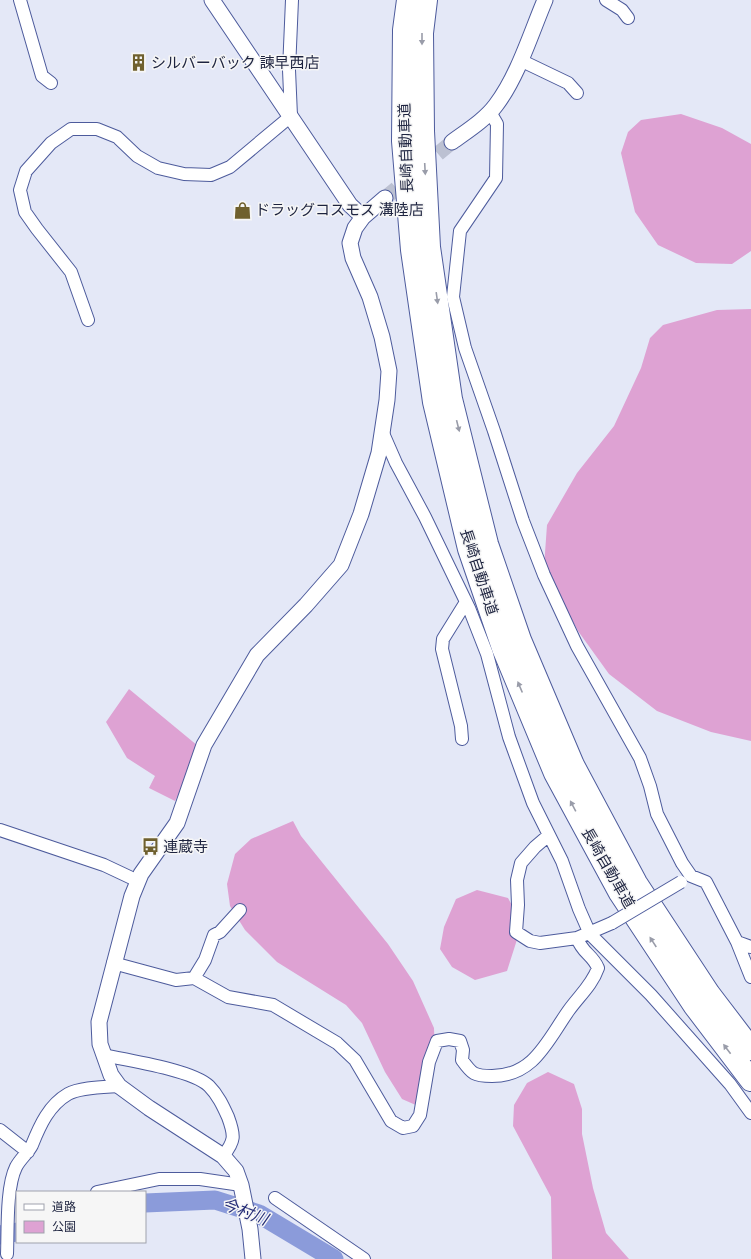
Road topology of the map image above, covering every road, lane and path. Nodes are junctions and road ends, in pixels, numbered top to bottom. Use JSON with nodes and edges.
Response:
{"nodes":[{"id":1,"x":20,"y":0,"type":"edge"},
{"id":2,"x":212,"y":0,"type":"edge"},
{"id":3,"x":292,"y":0,"type":"edge"},
{"id":4,"x":408,"y":0,"type":"edge"},
{"id":5,"x":426,"y":0,"type":"edge"},
{"id":6,"x":545,"y":0,"type":"edge"},
{"id":7,"x":606,"y":0,"type":"edge"},
{"id":8,"x":628,"y":18,"type":"dead end"},
{"id":9,"x":520,"y":60,"type":"junction"},
{"id":10,"x":51,"y":83,"type":"dead end"},
{"id":11,"x":577,"y":93,"type":"dead end"},
{"id":12,"x":490,"y":112,"type":"junction"},
{"id":13,"x":291,"y":116,"type":"junction"},
{"id":14,"x":452,"y":142,"type":"tunnel mouth"},
{"id":15,"x":386,"y":198,"type":"tunnel mouth"},
{"id":16,"x":363,"y":217,"type":"junction"},
{"id":17,"x":88,"y":320,"type":"dead end"},
{"id":18,"x":382,"y":431,"type":"junction"},
{"id":19,"x":466,"y":602,"type":"junction"},
{"id":20,"x":462,"y":738,"type":"dead end"},
{"id":21,"x":0,"y":830,"type":"edge"},
{"id":22,"x":549,"y":835,"type":"junction"},
{"id":23,"x":686,"y":879,"type":"junction"},
{"id":24,"x":138,"y":881,"type":"junction"},
{"id":25,"x":240,"y":910,"type":"dead end"},
{"id":26,"x":590,"y":934,"type":"junction"},
{"id":27,"x":577,"y":938,"type":"junction"},
{"id":28,"x":736,"y":942,"type":"junction"},
{"id":29,"x":751,"y":947,"type":"edge"},
{"id":30,"x":114,"y":963,"type":"junction"},
{"id":31,"x":751,"y":977,"type":"edge"},
{"id":32,"x":194,"y":978,"type":"junction"},
{"id":33,"x":751,"y":1049,"type":"edge"},
{"id":34,"x":110,"y":1070,"type":"junction"},
{"id":35,"x":751,"y":1080,"type":"edge"},
{"id":36,"x":751,"y":1113,"type":"edge"},
{"id":37,"x":0,"y":1130,"type":"edge"},
{"id":38,"x":28,"y":1152,"type":"junction"},
{"id":39,"x":223,"y":1156,"type":"junction"},
{"id":40,"x":242,"y":1189,"type":"junction"},
{"id":41,"x":102,"y":1191,"type":"edge"},
{"id":42,"x":275,"y":1198,"type":"dead end"},
{"id":43,"x":12,"y":1209,"type":"edge"},
{"id":44,"x":6,"y":1255,"type":"edge"},
{"id":45,"x":253,"y":1259,"type":"edge"},
{"id":46,"x":364,"y":1259,"type":"edge"}],
"edges":[{"from":1,"to":10,"type":"street"},
{"from":2,"to":13,"type":"street"},
{"from":3,"to":13,"type":"street"},
{"from":35,"to":4,"type":"highway","name":"長崎自動車道","one_way":true},
{"from":5,"to":33,"type":"highway","name":"長崎自動車道","one_way":true},
{"from":6,"to":9,"type":"street"},
{"from":7,"to":8,"type":"street"},
{"from":9,"to":11,"type":"street"},
{"from":9,"to":12,"type":"street"},
{"from":12,"to":14,"type":"street"},
{"from":12,"to":23,"type":"street"},
{"from":13,"to":16,"type":"street"},
{"from":13,"to":17,"type":"street"},
{"from":15,"to":16,"type":"street"},
{"from":16,"to":18,"type":"street"},
{"from":18,"to":19,"type":"street"},
{"from":18,"to":24,"type":"street"},
{"from":19,"to":20,"type":"street"},
{"from":19,"to":22,"type":"street"},
{"from":21,"to":24,"type":"street"},
{"from":22,"to":26,"type":"street"},
{"from":22,"to":27,"type":"street"},
{"from":23,"to":26,"type":"street","bridge":true},
{"from":23,"to":28,"type":"street"},
{"from":24,"to":30,"type":"street"},
{"from":25,"to":32,"type":"street"},
{"from":26,"to":27,"type":"street"},
{"from":26,"to":36,"type":"street"},
{"from":27,"to":32,"type":"street"},
{"from":28,"to":29,"type":"street"},
{"from":28,"to":31,"type":"street"},
{"from":30,"to":32,"type":"street"},
{"from":30,"to":34,"type":"street"},
{"from":34,"to":38,"type":"street"},
{"from":34,"to":39,"type":"street"},
{"from":34,"to":39,"type":"street"},
{"from":37,"to":38,"type":"street"},
{"from":38,"to":43,"type":"street"},
{"from":39,"to":40,"type":"street"},
{"from":40,"to":41,"type":"street"},
{"from":40,"to":45,"type":"street"},
{"from":42,"to":46,"type":"street"},
{"from":43,"to":44,"type":"street"}]}
